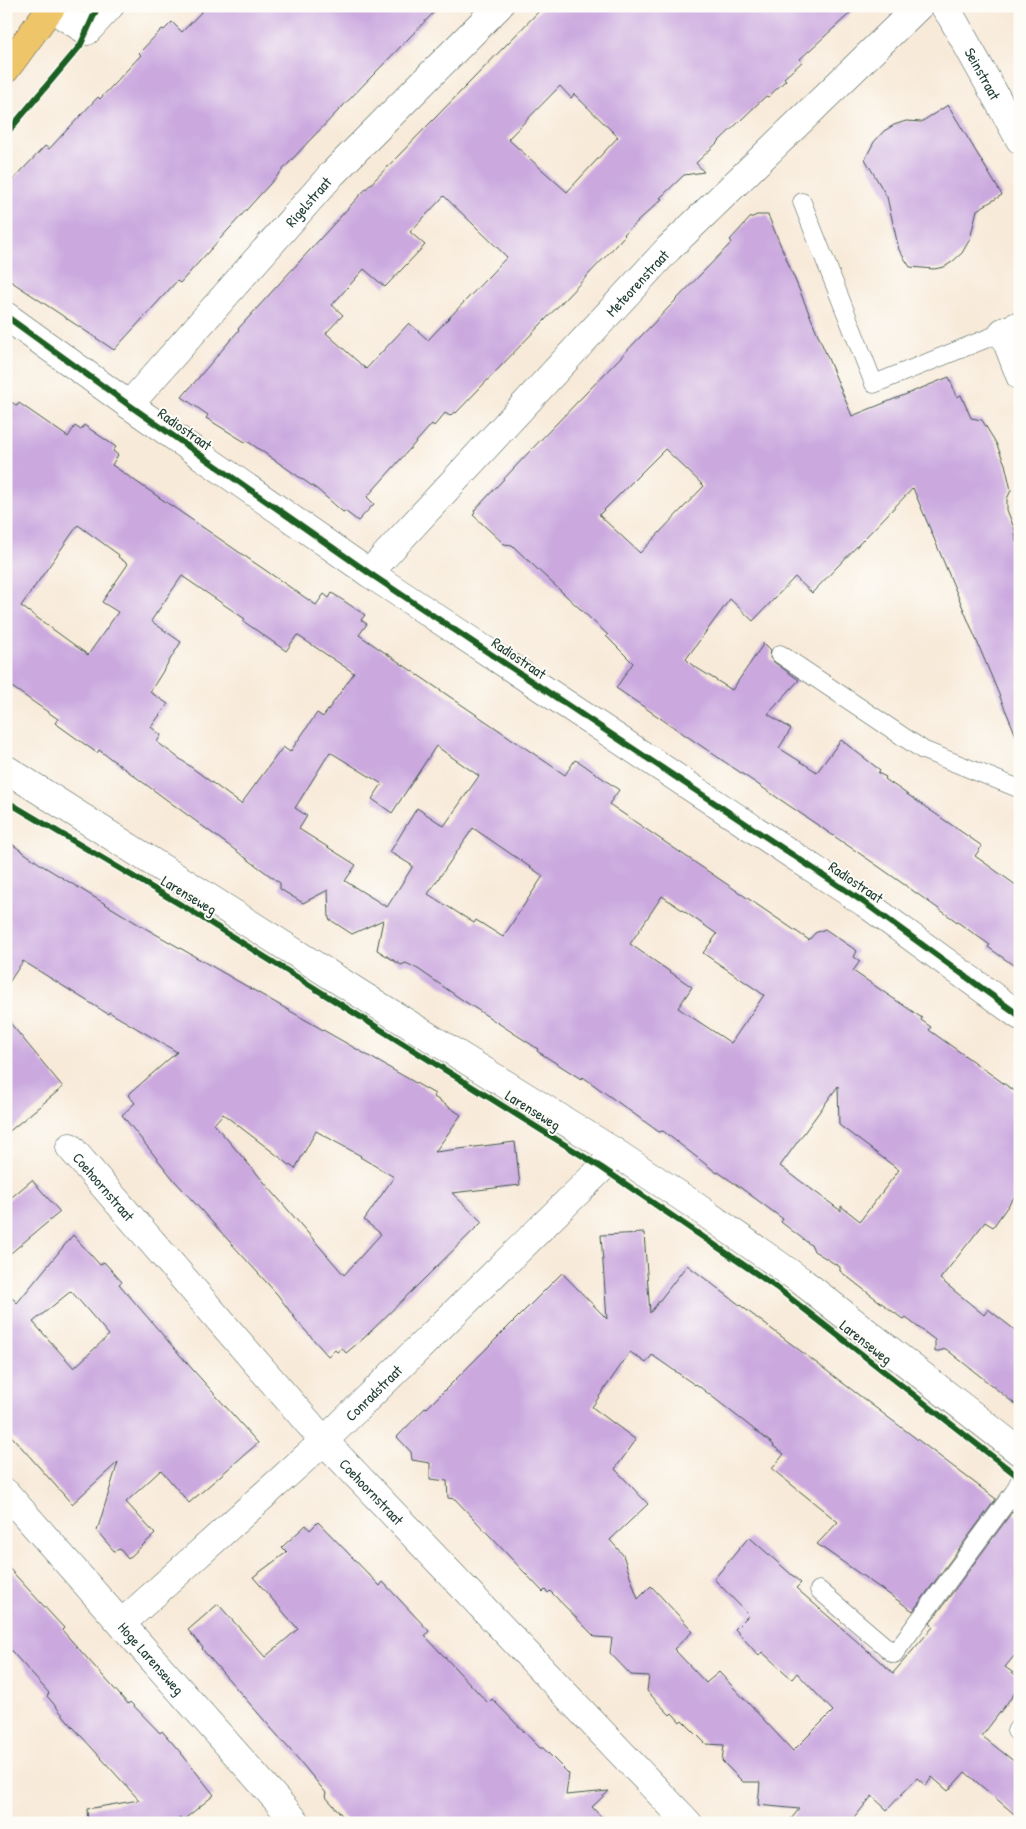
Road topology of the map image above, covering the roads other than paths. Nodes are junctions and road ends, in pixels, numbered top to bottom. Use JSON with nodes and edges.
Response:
{"nodes":[{"id":1,"x":110,"y":6,"type":"edge"},
{"id":2,"x":499,"y":6,"type":"edge"},
{"id":3,"x":919,"y":6,"type":"edge"},
{"id":4,"x":944,"y":6,"type":"edge"},
{"id":5,"x":51,"y":7,"type":"edge"},
{"id":6,"x":6,"y":69,"type":"edge"},
{"id":7,"x":1020,"y":140,"type":"edge"},
{"id":8,"x":802,"y":202,"type":"dead end"},
{"id":9,"x":6,"y":316,"type":"edge"},
{"id":10,"x":1011,"y":328,"type":"edge"},
{"id":11,"x":1020,"y":376,"type":"edge"},
{"id":12,"x":129,"y":405,"type":"junction"},
{"id":13,"x":369,"y":573,"type":"junction"},
{"id":14,"x":780,"y":654,"type":"dead end"},
{"id":15,"x":6,"y":769,"type":"edge"},
{"id":16,"x":1020,"y":789,"type":"edge"},
{"id":17,"x":1020,"y":1016,"type":"edge"},
{"id":18,"x":70,"y":1147,"type":"dead end"},
{"id":19,"x":613,"y":1151,"type":"junction"},
{"id":20,"x":324,"y":1441,"type":"junction"},
{"id":21,"x":1020,"y":1452,"type":"edge"},
{"id":22,"x":1020,"y":1480,"type":"edge"},
{"id":23,"x":6,"y":1493,"type":"edge"},
{"id":24,"x":820,"y":1590,"type":"dead end"},
{"id":25,"x":122,"y":1623,"type":"junction"},
{"id":26,"x":1020,"y":1725,"type":"edge"},
{"id":27,"x":1020,"y":1734,"type":"edge"},
{"id":28,"x":288,"y":1820,"type":"edge"},
{"id":29,"x":688,"y":1823,"type":"edge"}],
"edges":[{"from":1,"to":5,"type":"street"},
{"from":2,"to":12,"type":"street","name":"Rigelstraat"},
{"from":3,"to":13,"type":"street","name":"Meteorenstraat"},
{"from":4,"to":7,"type":"street","name":"Seinstraat"},
{"from":5,"to":6,"type":"main road"},
{"from":8,"to":10,"type":"lane"},
{"from":9,"to":12,"type":"street","name":"Radiostraat"},
{"from":10,"to":11,"type":"street"},
{"from":12,"to":13,"type":"street","name":"Radiostraat"},
{"from":13,"to":17,"type":"street","name":"Radiostraat"},
{"from":14,"to":16,"type":"lane"},
{"from":15,"to":19,"type":"street","name":"Larenseweg"},
{"from":18,"to":20,"type":"street","name":"Coehoornstraat"},
{"from":19,"to":20,"type":"street","name":"Conradstraat"},
{"from":19,"to":21,"type":"street","name":"Larenseweg"},
{"from":20,"to":25,"type":"street","name":"Conradstraat"},
{"from":20,"to":29,"type":"street","name":"Coehoornstraat"},
{"from":22,"to":24,"type":"lane"},
{"from":23,"to":25,"type":"street","name":"Hoge Larenseweg"},
{"from":25,"to":28,"type":"street","name":"Hoge Larenseweg"},
{"from":26,"to":27,"type":"lane"}]}
